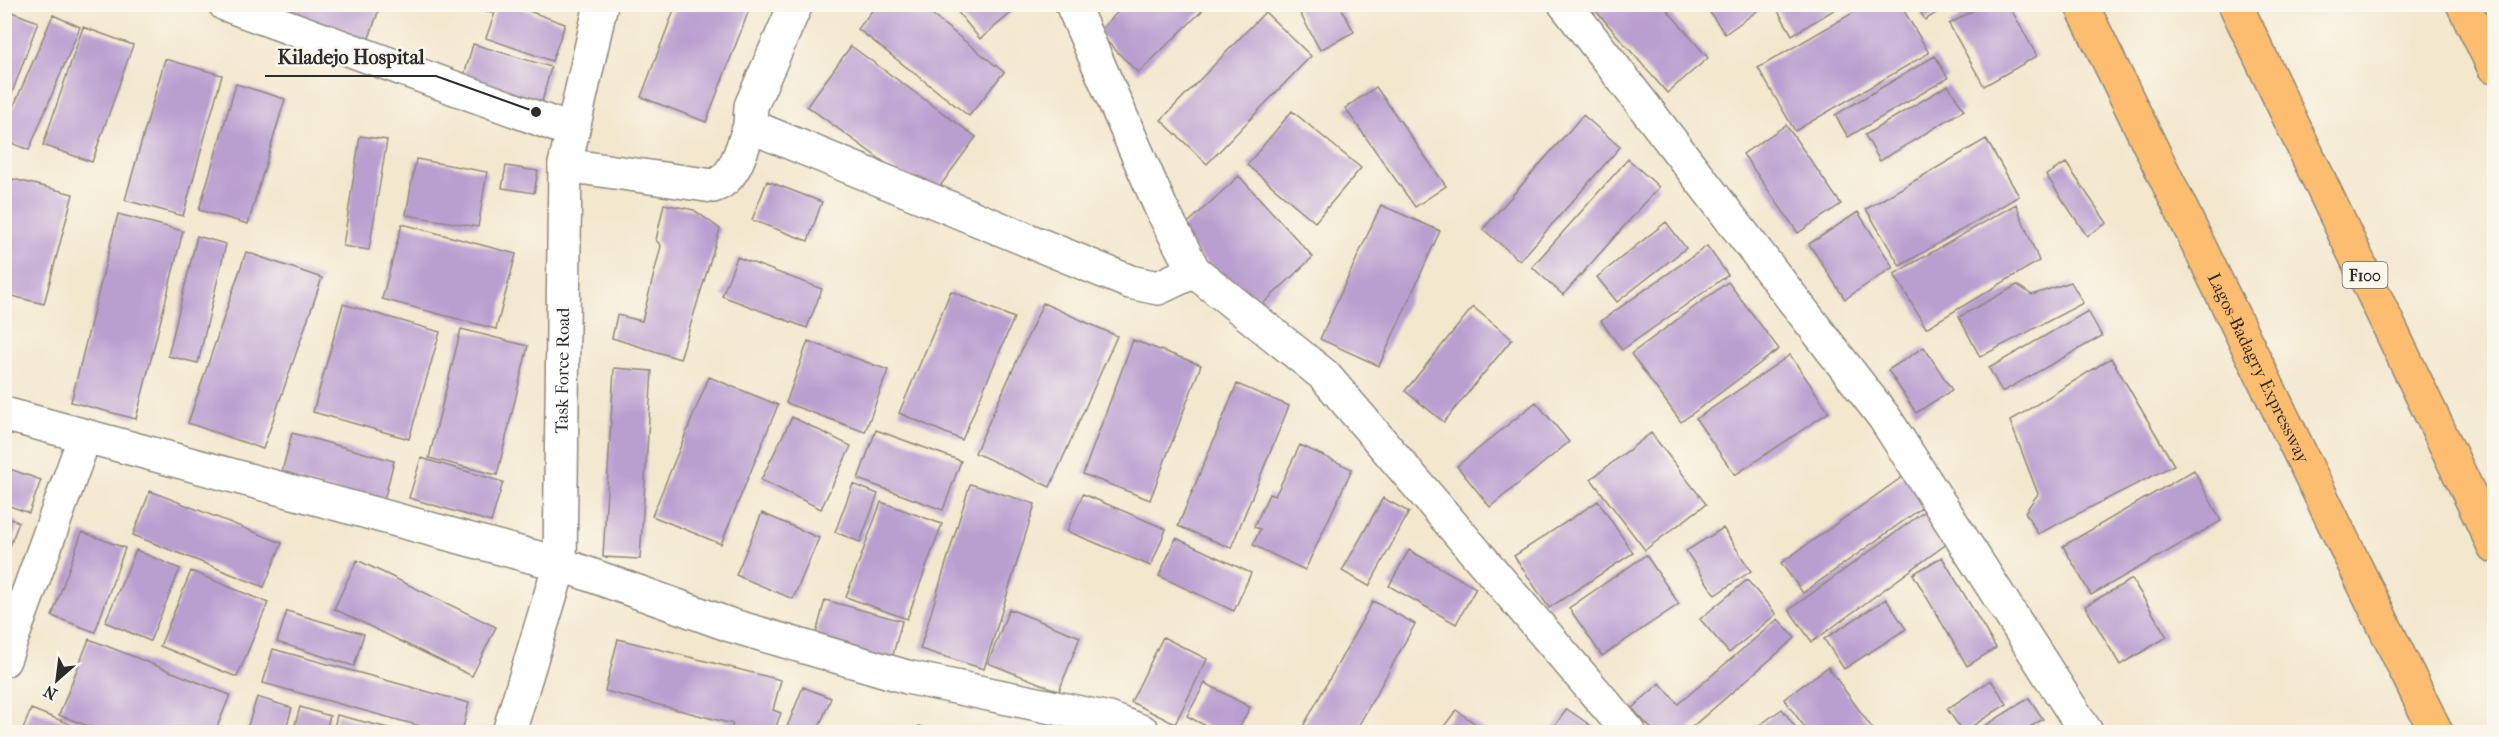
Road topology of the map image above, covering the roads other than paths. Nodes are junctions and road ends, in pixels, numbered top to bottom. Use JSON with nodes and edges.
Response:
{"nodes":[{"id":1,"x":225,"y":4,"type":"edge"},
{"id":2,"x":601,"y":4,"type":"edge"},
{"id":3,"x":796,"y":4,"type":"edge"},
{"id":4,"x":1072,"y":4,"type":"edge"},
{"id":5,"x":1565,"y":4,"type":"edge"},
{"id":6,"x":2081,"y":4,"type":"edge"},
{"id":7,"x":2235,"y":4,"type":"edge"},
{"id":8,"x":2463,"y":4,"type":"edge"},
{"id":9,"x":2494,"y":67,"type":"edge"},
{"id":10,"x":750,"y":126,"type":"junction"},
{"id":11,"x":572,"y":131,"type":"junction"},
{"id":12,"x":565,"y":165,"type":"junction"},
{"id":13,"x":1194,"y":271,"type":"junction"},
{"id":14,"x":4,"y":414,"type":"edge"},
{"id":15,"x":85,"y":436,"type":"junction"},
{"id":16,"x":2494,"y":546,"type":"edge"},
{"id":17,"x":560,"y":564,"type":"junction"},
{"id":18,"x":4,"y":660,"type":"edge"},
{"id":19,"x":509,"y":732,"type":"edge"},
{"id":20,"x":1143,"y":732,"type":"edge"},
{"id":21,"x":1629,"y":732,"type":"edge"},
{"id":22,"x":2086,"y":732,"type":"edge"},
{"id":23,"x":2436,"y":732,"type":"edge"}],
"edges":[{"from":1,"to":11,"type":"street"},
{"from":2,"to":11,"type":"street","name":"Task Force Road"},
{"from":3,"to":10,"type":"street"},
{"from":4,"to":13,"type":"street"},
{"from":5,"to":22,"type":"street"},
{"from":6,"to":23,"type":"main road","name":"Lagos-Badagry Expressway"},
{"from":7,"to":16,"type":"main road","number":"F100"},
{"from":8,"to":9,"type":"main road"},
{"from":10,"to":12,"type":"street"},
{"from":10,"to":13,"type":"street"},
{"from":11,"to":12,"type":"street","name":"Task Force Road"},
{"from":12,"to":17,"type":"street","name":"Task Force Road"},
{"from":13,"to":21,"type":"street"},
{"from":14,"to":15,"type":"street"},
{"from":15,"to":17,"type":"street"},
{"from":15,"to":18,"type":"street"},
{"from":17,"to":19,"type":"street","name":"Task Force Road"},
{"from":17,"to":20,"type":"street"}]}
